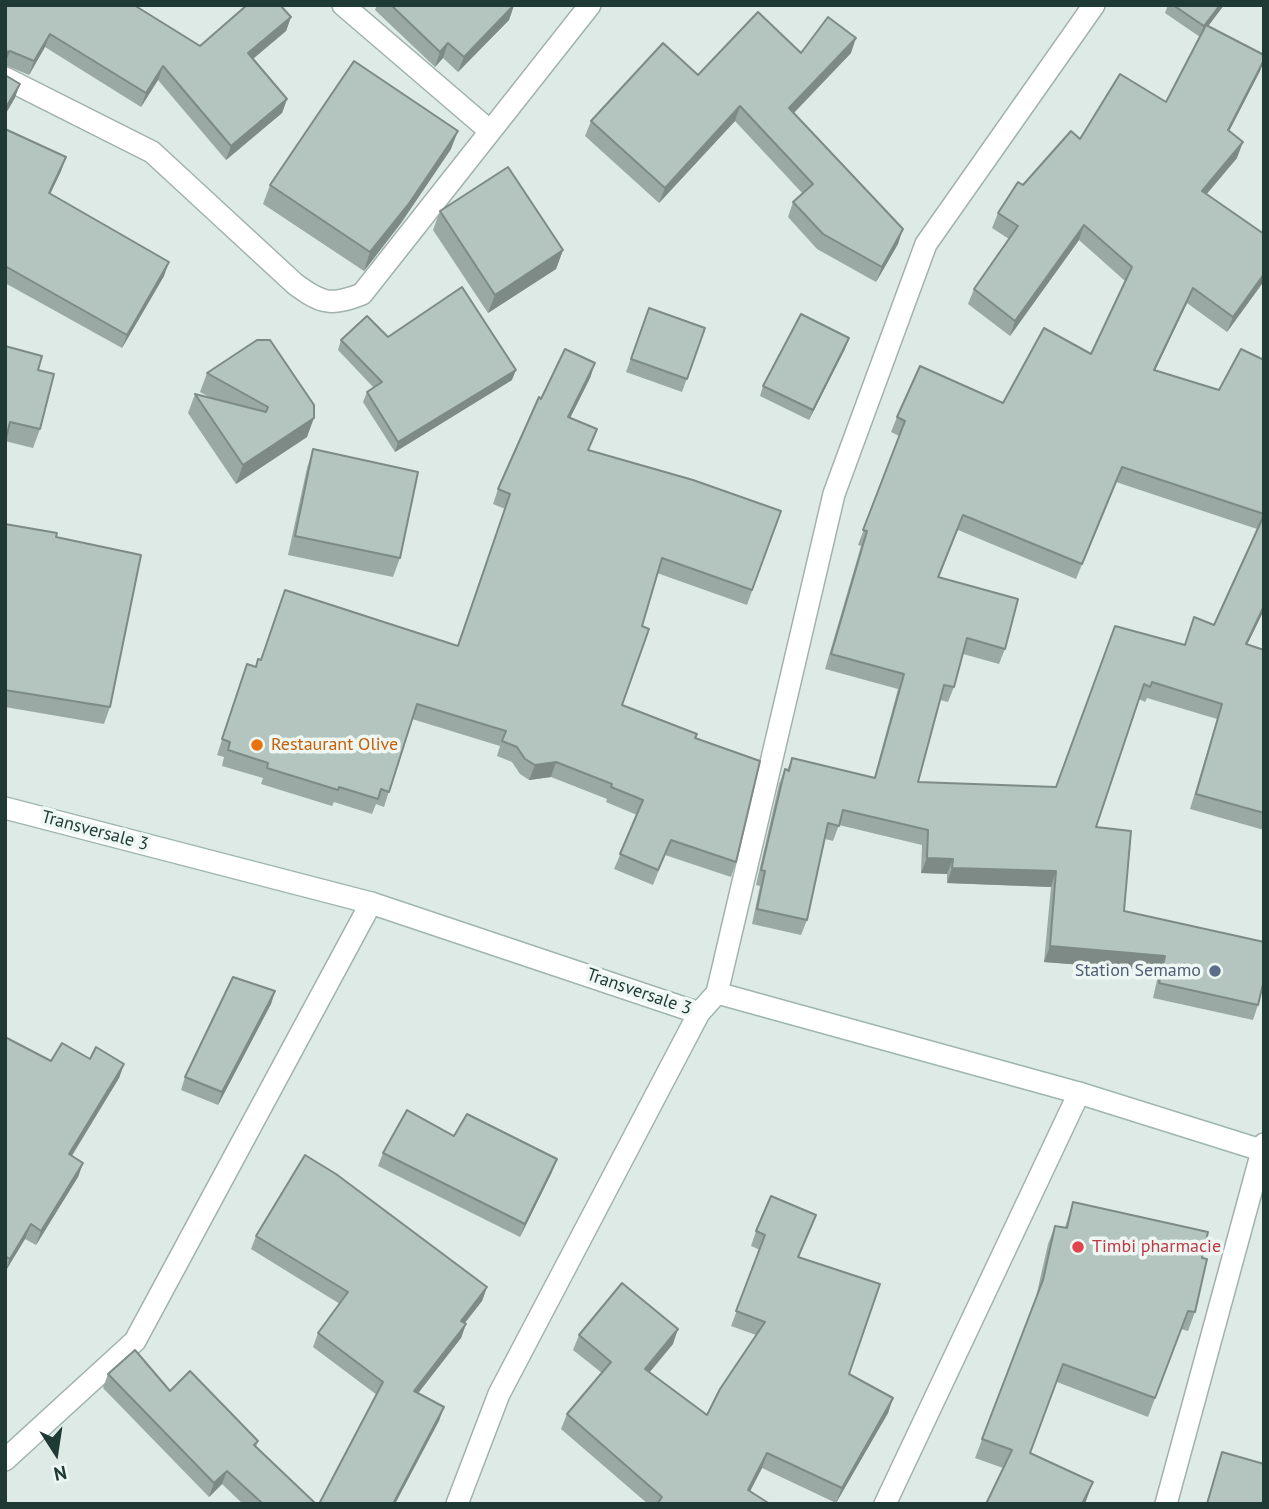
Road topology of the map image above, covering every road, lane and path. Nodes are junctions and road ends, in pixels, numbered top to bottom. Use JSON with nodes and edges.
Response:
{"nodes":[{"id":1,"x":343,"y":5,"type":"edge"},
{"id":2,"x":590,"y":5,"type":"edge"},
{"id":3,"x":1094,"y":5,"type":"edge"},
{"id":4,"x":5,"y":78,"type":"edge"},
{"id":5,"x":491,"y":131,"type":"junction"},
{"id":6,"x":5,"y":808,"type":"edge"},
{"id":7,"x":372,"y":903,"type":"junction"},
{"id":8,"x":717,"y":993,"type":"junction"},
{"id":9,"x":699,"y":1013,"type":"junction"},
{"id":10,"x":1079,"y":1093,"type":"junction"},
{"id":11,"x":1263,"y":1149,"type":"edge"},
{"id":12,"x":5,"y":1460,"type":"edge"},
{"id":13,"x":457,"y":1504,"type":"edge"},
{"id":14,"x":885,"y":1504,"type":"edge"},
{"id":15,"x":1166,"y":1504,"type":"edge"}],
"edges":[{"from":1,"to":5,"type":"street"},
{"from":2,"to":5,"type":"street"},
{"from":3,"to":8,"type":"street"},
{"from":4,"to":5,"type":"street"},
{"from":6,"to":7,"type":"street","name":"Transversale 3"},
{"from":7,"to":9,"type":"street","name":"Transversale 3"},
{"from":7,"to":12,"type":"street"},
{"from":8,"to":9,"type":"street","name":"Transversale 3"},
{"from":8,"to":10,"type":"street","name":"Transversale 3"},
{"from":9,"to":13,"type":"street"},
{"from":10,"to":11,"type":"street","name":"Transversale 3"},
{"from":10,"to":14,"type":"street"},
{"from":11,"to":15,"type":"street"}]}
